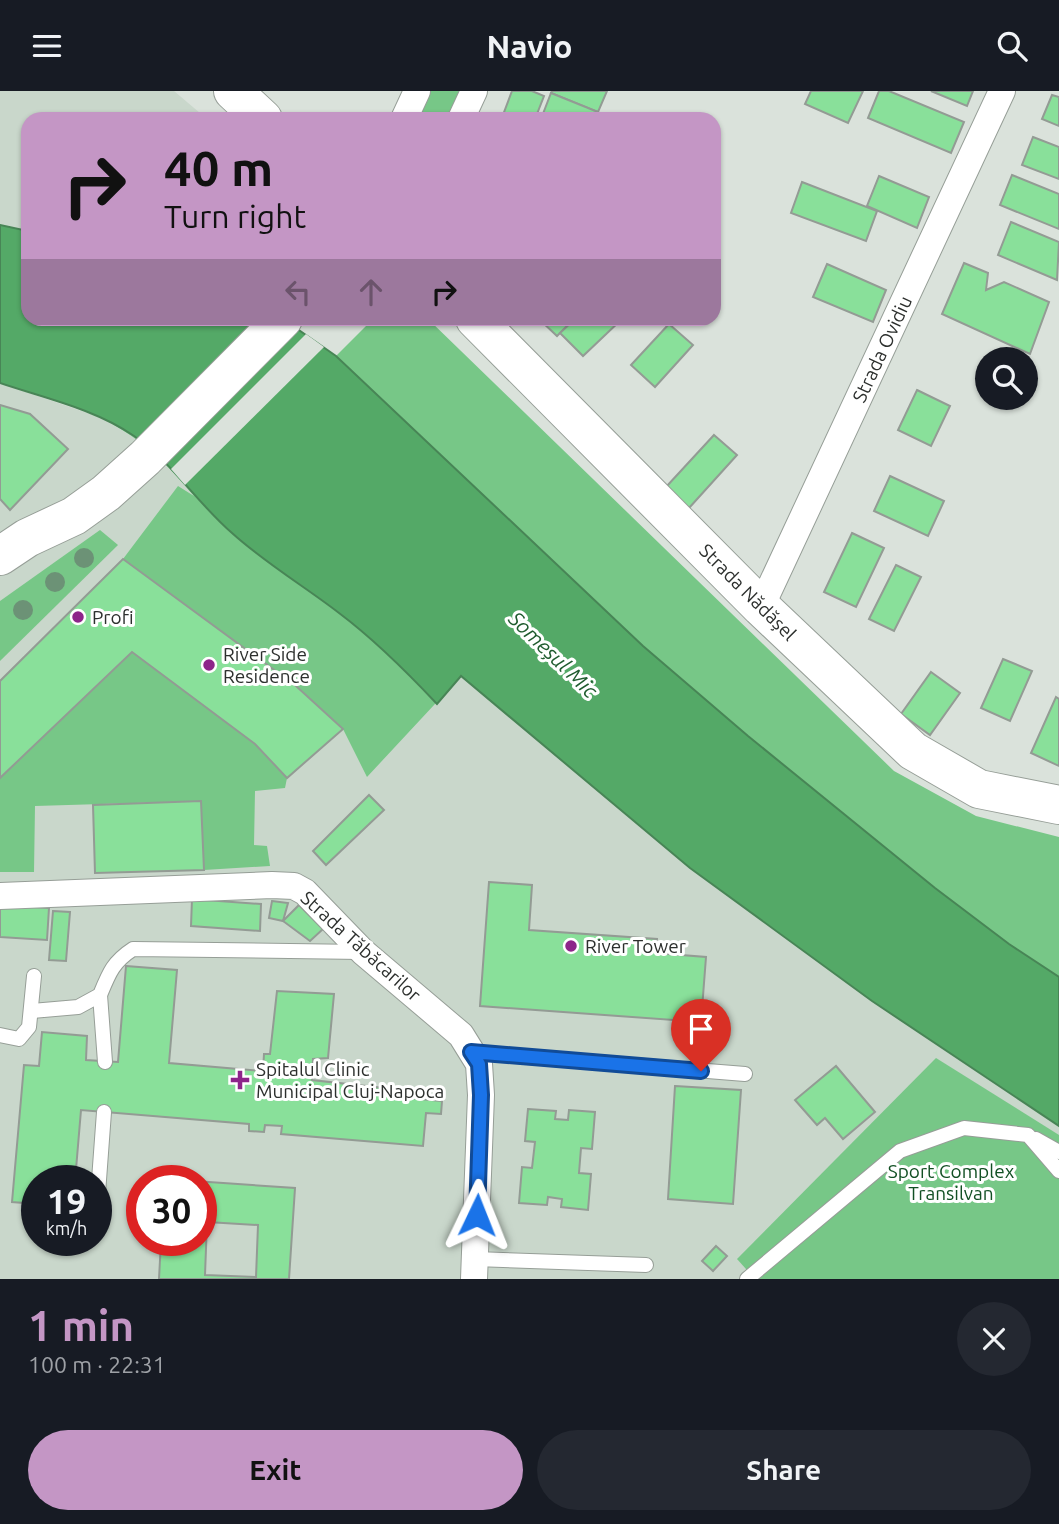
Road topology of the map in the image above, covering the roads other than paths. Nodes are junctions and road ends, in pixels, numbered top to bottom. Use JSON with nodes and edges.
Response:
{"nodes":[{"id":1,"x":233,"y":91,"type":"edge"},
{"id":2,"x":418,"y":91,"type":"edge"},
{"id":3,"x":474,"y":91,"type":"edge"},
{"id":4,"x":1002,"y":91,"type":"edge"},
{"id":5,"x":256,"y":112,"type":"edge"},
{"id":6,"x":408,"y":112,"type":"edge"},
{"id":7,"x":464,"y":112,"type":"edge"},
{"id":8,"x":276,"y":326,"type":"edge"},
{"id":9,"x":482,"y":326,"type":"edge"},
{"id":10,"x":3,"y":549,"type":"edge"},
{"id":11,"x":761,"y":607,"type":"junction"},
{"id":12,"x":1059,"y":806,"type":"edge"},
{"id":13,"x":0,"y":896,"type":"edge"},
{"id":14,"x":363,"y":952,"type":"junction"},
{"id":15,"x":34,"y":976,"type":"dead end"},
{"id":16,"x":100,"y":995,"type":"junction"},
{"id":17,"x":32,"y":1011,"type":"junction"},
{"id":18,"x":0,"y":1035,"type":"edge"},
{"id":19,"x":471,"y":1052,"type":"junction"},
{"id":20,"x":105,"y":1062,"type":"dead end"},
{"id":21,"x":745,"y":1074,"type":"dead end"},
{"id":22,"x":104,"y":1112,"type":"dead end"},
{"id":23,"x":1028,"y":1135,"type":"junction"},
{"id":24,"x":1059,"y":1152,"type":"edge"},
{"id":25,"x":100,"y":1165,"type":"edge"},
{"id":26,"x":1059,"y":1171,"type":"edge"},
{"id":27,"x":646,"y":1265,"type":"dead end"},
{"id":28,"x":475,"y":1269,"type":"edge"},
{"id":29,"x":747,"y":1279,"type":"edge"}],
"edges":[{"from":1,"to":5,"type":"street"},
{"from":2,"to":6,"type":"street"},
{"from":3,"to":7,"type":"street"},
{"from":4,"to":11,"type":"street","name":"Strada Ovidiu"},
{"from":8,"to":10,"type":"street"},
{"from":9,"to":11,"type":"street","name":"Strada Nădășel"},
{"from":11,"to":12,"type":"street","name":"Strada Nădășel"},
{"from":13,"to":14,"type":"street","name":"Strada Tăbăcarilor"},
{"from":14,"to":16,"type":"lane"},
{"from":14,"to":19,"type":"street","name":"Strada Tăbăcarilor"},
{"from":15,"to":17,"type":"lane"},
{"from":16,"to":17,"type":"lane"},
{"from":16,"to":20,"type":"lane"},
{"from":17,"to":18,"type":"lane"},
{"from":19,"to":21,"type":"lane"},
{"from":19,"to":28,"type":"street","name":"Strada Tăbăcarilor"},
{"from":22,"to":25,"type":"lane"},
{"from":23,"to":24,"type":"lane"},
{"from":23,"to":26,"type":"lane"},
{"from":23,"to":29,"type":"lane"},
{"from":27,"to":28,"type":"lane"}]}
